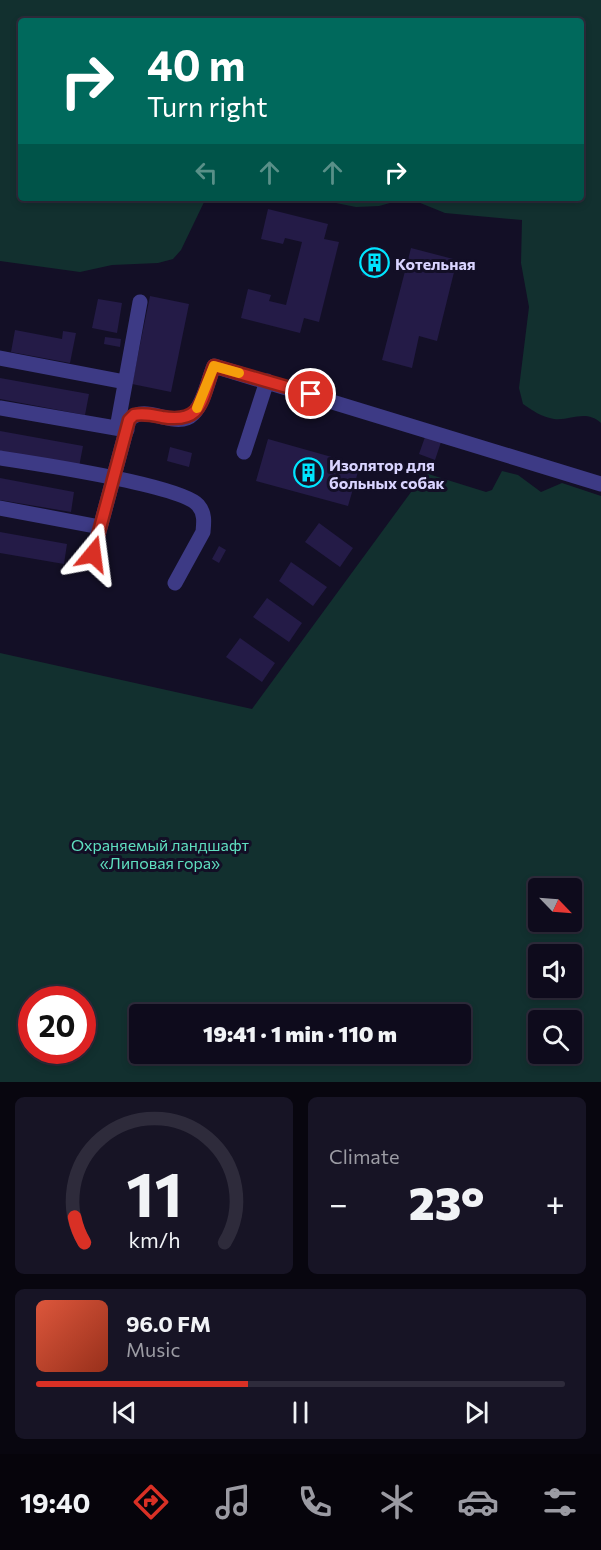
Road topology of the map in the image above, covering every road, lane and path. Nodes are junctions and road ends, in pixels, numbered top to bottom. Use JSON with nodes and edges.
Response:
{"nodes":[{"id":1,"x":140,"y":302,"type":"dead end"},
{"id":2,"x":0,"y":358,"type":"edge"},
{"id":3,"x":267,"y":381,"type":"junction"},
{"id":4,"x":125,"y":382,"type":"junction"},
{"id":5,"x":0,"y":408,"type":"edge"},
{"id":6,"x":122,"y":429,"type":"junction"},
{"id":7,"x":244,"y":452,"type":"dead end"},
{"id":8,"x":0,"y":458,"type":"edge"},
{"id":9,"x":114,"y":478,"type":"junction"},
{"id":10,"x":601,"y":484,"type":"edge"},
{"id":11,"x":0,"y":508,"type":"edge"},
{"id":12,"x":100,"y":527,"type":"junction"},
{"id":13,"x":93,"y":554,"type":"dead end"},
{"id":14,"x":175,"y":583,"type":"dead end"}],
"edges":[{"from":1,"to":4,"type":"street"},
{"from":2,"to":4,"type":"street"},
{"from":3,"to":6,"type":"street"},
{"from":3,"to":7,"type":"street"},
{"from":3,"to":10,"type":"street"},
{"from":4,"to":6,"type":"street"},
{"from":5,"to":6,"type":"street"},
{"from":6,"to":9,"type":"street"},
{"from":8,"to":9,"type":"street"},
{"from":9,"to":12,"type":"street"},
{"from":9,"to":14,"type":"street"},
{"from":11,"to":12,"type":"street"},
{"from":12,"to":13,"type":"street"}]}
